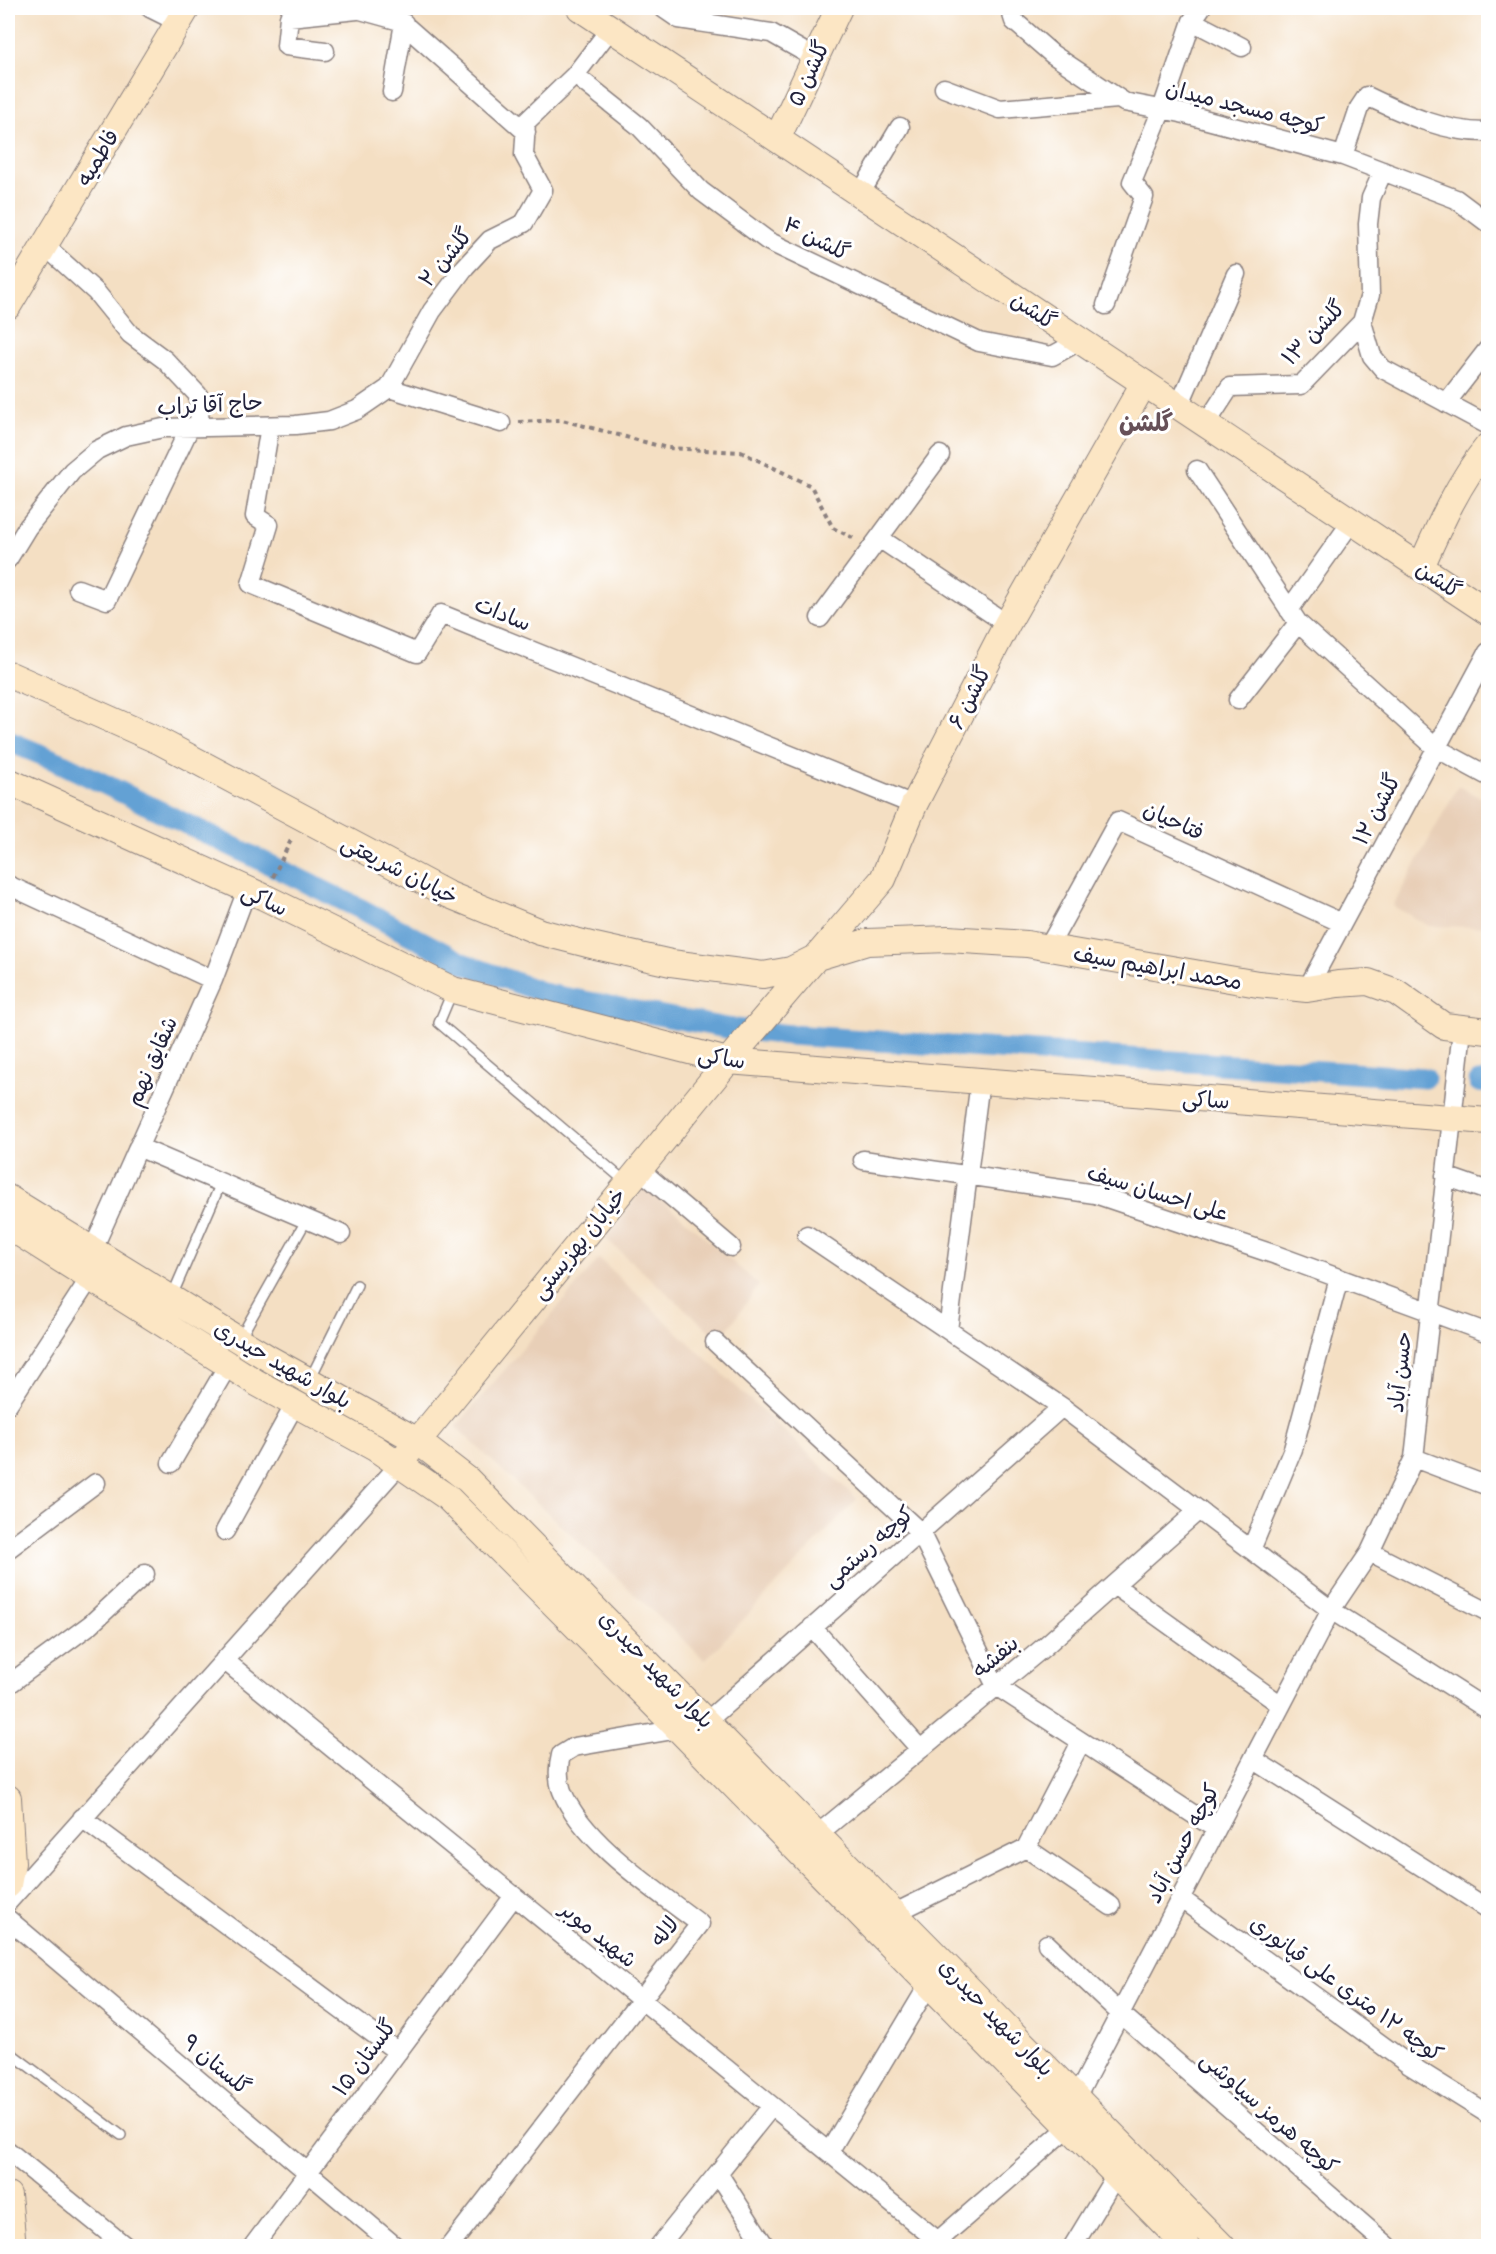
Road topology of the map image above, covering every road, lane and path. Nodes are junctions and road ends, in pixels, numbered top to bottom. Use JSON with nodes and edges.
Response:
{"nodes":[{"id":1,"x":150,"y":8,"type":"edge"},
{"id":2,"x":580,"y":8,"type":"edge"},
{"id":3,"x":663,"y":8,"type":"edge"},
{"id":4,"x":839,"y":8,"type":"edge"},
{"id":5,"x":1010,"y":8,"type":"edge"},
{"id":6,"x":355,"y":9,"type":"edge"},
{"id":7,"x":1197,"y":14,"type":"edge"},
{"id":8,"x":182,"y":15,"type":"edge"},
{"id":9,"x":404,"y":23,"type":"junction"},
{"id":10,"x":611,"y":28,"type":"junction"},
{"id":11,"x":1242,"y":47,"type":"dead end"},
{"id":12,"x":325,"y":51,"type":"dead end"},
{"id":13,"x":815,"y":58,"type":"junction"},
{"id":14,"x":575,"y":75,"type":"junction"},
{"id":15,"x":944,"y":88,"type":"dead end"},
{"id":16,"x":392,"y":92,"type":"dead end"},
{"id":17,"x":1118,"y":99,"type":"junction"},
{"id":18,"x":1162,"y":110,"type":"junction"},
{"id":19,"x":900,"y":127,"type":"dead end"},
{"id":20,"x":526,"y":132,"type":"junction"},
{"id":21,"x":1488,"y":132,"type":"edge"},
{"id":22,"x":777,"y":139,"type":"junction"},
{"id":23,"x":1343,"y":156,"type":"junction"},
{"id":24,"x":1383,"y":171,"type":"junction"},
{"id":25,"x":860,"y":194,"type":"junction"},
{"id":26,"x":1488,"y":224,"type":"edge"},
{"id":27,"x":44,"y":245,"type":"junction"},
{"id":28,"x":1236,"y":274,"type":"dead end"},
{"id":29,"x":1106,"y":305,"type":"dead end"},
{"id":30,"x":8,"y":306,"type":"edge"},
{"id":31,"x":1362,"y":322,"type":"junction"},
{"id":32,"x":1081,"y":340,"type":"junction"},
{"id":33,"x":1488,"y":349,"type":"edge"},
{"id":34,"x":1144,"y":383,"type":"junction"},
{"id":35,"x":389,"y":388,"type":"junction"},
{"id":36,"x":1446,"y":403,"type":"junction"},
{"id":37,"x":1179,"y":406,"type":"junction"},
{"id":38,"x":501,"y":423,"type":"joint"},
{"id":39,"x":1206,"y":424,"type":"junction"},
{"id":40,"x":1488,"y":425,"type":"edge"},
{"id":41,"x":270,"y":426,"type":"junction"},
{"id":42,"x":195,"y":427,"type":"junction"},
{"id":43,"x":1488,"y":446,"type":"edge"},
{"id":44,"x":940,"y":455,"type":"dead end"},
{"id":45,"x":1197,"y":470,"type":"dead end"},
{"id":46,"x":1352,"y":521,"type":"junction"},
{"id":47,"x":876,"y":543,"type":"junction"},
{"id":48,"x":8,"y":559,"type":"edge"},
{"id":49,"x":1421,"y":567,"type":"junction"},
{"id":50,"x":78,"y":589,"type":"dead end"},
{"id":51,"x":1488,"y":612,"type":"edge"},
{"id":52,"x":1294,"y":616,"type":"junction"},
{"id":53,"x":820,"y":618,"type":"dead end"},
{"id":54,"x":1007,"y":624,"type":"junction"},
{"id":55,"x":1488,"y":652,"type":"edge"},
{"id":56,"x":8,"y":674,"type":"edge"},
{"id":57,"x":1238,"y":700,"type":"dead end"},
{"id":58,"x":1436,"y":748,"type":"junction"},
{"id":59,"x":1488,"y":776,"type":"edge"},
{"id":60,"x":8,"y":781,"type":"edge"},
{"id":61,"x":914,"y":805,"type":"junction"},
{"id":62,"x":292,"y":837,"type":"dead end"},
{"id":63,"x":8,"y":885,"type":"edge"},
{"id":64,"x":259,"y":887,"type":"junction"},
{"id":65,"x":1342,"y":923,"type":"junction"},
{"id":66,"x":1048,"y":948,"type":"junction"},
{"id":67,"x":817,"y":957,"type":"junction"},
{"id":68,"x":213,"y":980,"type":"junction"},
{"id":69,"x":1307,"y":989,"type":"junction"},
{"id":70,"x":453,"y":990,"type":"junction"},
{"id":71,"x":781,"y":999,"type":"joint"},
{"id":72,"x":1462,"y":1030,"type":"junction"},
{"id":73,"x":1488,"y":1031,"type":"edge"},
{"id":74,"x":734,"y":1053,"type":"junction"},
{"id":75,"x":980,"y":1081,"type":"junction"},
{"id":76,"x":1452,"y":1118,"type":"junction"},
{"id":77,"x":1488,"y":1121,"type":"edge"},
{"id":78,"x":138,"y":1147,"type":"junction"},
{"id":79,"x":862,"y":1160,"type":"dead end"},
{"id":80,"x":633,"y":1176,"type":"junction"},
{"id":81,"x":968,"y":1176,"type":"junction"},
{"id":82,"x":1445,"y":1176,"type":"junction"},
{"id":83,"x":221,"y":1183,"type":"junction"},
{"id":84,"x":1488,"y":1191,"type":"edge"},
{"id":85,"x":8,"y":1198,"type":"edge"},
{"id":86,"x":307,"y":1219,"type":"junction"},
{"id":87,"x":8,"y":1226,"type":"edge"},
{"id":88,"x":341,"y":1234,"type":"dead end"},
{"id":89,"x":807,"y":1235,"type":"dead end"},
{"id":90,"x":731,"y":1246,"type":"dead end"},
{"id":91,"x":93,"y":1249,"type":"junction"},
{"id":92,"x":90,"y":1278,"type":"junction"},
{"id":93,"x":1339,"y":1278,"type":"junction"},
{"id":94,"x":357,"y":1285,"type":"dead end"},
{"id":95,"x":172,"y":1298,"type":"junction"},
{"id":96,"x":1429,"y":1310,"type":"junction"},
{"id":97,"x":948,"y":1330,"type":"junction"},
{"id":98,"x":1488,"y":1333,"type":"edge"},
{"id":99,"x":239,"y":1340,"type":"junction"},
{"id":100,"x":715,"y":1342,"type":"dead end"},
{"id":101,"x":228,"y":1365,"type":"junction"},
{"id":102,"x":309,"y":1380,"type":"junction"},
{"id":103,"x":8,"y":1404,"type":"edge"},
{"id":104,"x":296,"y":1404,"type":"junction"},
{"id":105,"x":1062,"y":1407,"type":"junction"},
{"id":106,"x":416,"y":1440,"type":"junction"},
{"id":107,"x":1414,"y":1458,"type":"junction"},
{"id":108,"x":171,"y":1463,"type":"dead end"},
{"id":109,"x":400,"y":1464,"type":"junction"},
{"id":110,"x":96,"y":1483,"type":"dead end"},
{"id":111,"x":1488,"y":1486,"type":"edge"},
{"id":112,"x":1198,"y":1510,"type":"junction"},
{"id":113,"x":225,"y":1531,"type":"dead end"},
{"id":114,"x":920,"y":1532,"type":"junction"},
{"id":115,"x":8,"y":1549,"type":"edge"},
{"id":116,"x":1251,"y":1550,"type":"junction"},
{"id":117,"x":1370,"y":1552,"type":"junction"},
{"id":118,"x":145,"y":1574,"type":"dead end"},
{"id":119,"x":1114,"y":1585,"type":"junction"},
{"id":120,"x":1331,"y":1610,"type":"junction"},
{"id":121,"x":1488,"y":1612,"type":"edge"},
{"id":122,"x":812,"y":1627,"type":"junction"},
{"id":123,"x":224,"y":1660,"type":"junction"},
{"id":124,"x":8,"y":1685,"type":"edge"},
{"id":125,"x":996,"y":1686,"type":"junction"},
{"id":126,"x":1281,"y":1705,"type":"junction"},
{"id":127,"x":1488,"y":1710,"type":"edge"},
{"id":128,"x":707,"y":1720,"type":"junction"},
{"id":129,"x":679,"y":1729,"type":"junction"},
{"id":130,"x":1081,"y":1742,"type":"junction"},
{"id":131,"x":920,"y":1749,"type":"junction"},
{"id":132,"x":1254,"y":1759,"type":"junction"},
{"id":133,"x":8,"y":1798,"type":"edge"},
{"id":134,"x":82,"y":1818,"type":"junction"},
{"id":135,"x":1216,"y":1829,"type":"junction"},
{"id":136,"x":818,"y":1834,"type":"junction"},
{"id":137,"x":1026,"y":1848,"type":"junction"},
{"id":138,"x":8,"y":1885,"type":"edge"},
{"id":139,"x":514,"y":1896,"type":"junction"},
{"id":140,"x":1180,"y":1898,"type":"junction"},
{"id":141,"x":8,"y":1902,"type":"edge"},
{"id":142,"x":1111,"y":1906,"type":"dead end"},
{"id":143,"x":1488,"y":1909,"type":"edge"},
{"id":144,"x":895,"y":1913,"type":"junction"},
{"id":145,"x":8,"y":1919,"type":"edge"},
{"id":146,"x":1047,"y":1944,"type":"dead end"},
{"id":147,"x":929,"y":1984,"type":"junction"},
{"id":148,"x":640,"y":1999,"type":"junction"},
{"id":149,"x":1120,"y":2013,"type":"junction"},
{"id":150,"x":8,"y":2051,"type":"edge"},
{"id":151,"x":398,"y":2052,"type":"junction"},
{"id":152,"x":1076,"y":2097,"type":"junction"},
{"id":153,"x":772,"y":2106,"type":"junction"},
{"id":154,"x":1488,"y":2114,"type":"edge"},
{"id":155,"x":1064,"y":2121,"type":"junction"},
{"id":156,"x":121,"y":2135,"type":"dead end"},
{"id":157,"x":8,"y":2151,"type":"edge"},
{"id":158,"x":829,"y":2152,"type":"junction"},
{"id":159,"x":309,"y":2172,"type":"junction"},
{"id":160,"x":718,"y":2173,"type":"junction"},
{"id":161,"x":1116,"y":2175,"type":"junction"},
{"id":162,"x":8,"y":2195,"type":"edge"},
{"id":163,"x":938,"y":2245,"type":"edge"},
{"id":164,"x":14,"y":2247,"type":"edge"},
{"id":165,"x":125,"y":2247,"type":"edge"},
{"id":166,"x":253,"y":2247,"type":"edge"},
{"id":167,"x":395,"y":2247,"type":"edge"},
{"id":168,"x":450,"y":2247,"type":"edge"},
{"id":169,"x":659,"y":2247,"type":"edge"},
{"id":170,"x":765,"y":2247,"type":"edge"},
{"id":171,"x":1073,"y":2247,"type":"edge"},
{"id":172,"x":1186,"y":2247,"type":"edge"},
{"id":173,"x":1222,"y":2247,"type":"edge"},
{"id":174,"x":1388,"y":2247,"type":"edge"}],
"edges":[{"from":1,"to":8,"type":"street"},
{"from":2,"to":10,"type":"street","name":"گلشن"},
{"from":3,"to":13,"type":"street"},
{"from":4,"to":13,"type":"street","name":"گلشن ۵"},
{"from":5,"to":17,"type":"street","name":"کوچه مسجد میدان"},
{"from":6,"to":9,"type":"street"},
{"from":6,"to":12,"type":"street"},
{"from":7,"to":11,"type":"street"},
{"from":7,"to":18,"type":"street"},
{"from":8,"to":27,"type":"street","name":"فاطمیه"},
{"from":9,"to":16,"type":"street"},
{"from":9,"to":20,"type":"street"},
{"from":10,"to":14,"type":"street"},
{"from":10,"to":22,"type":"street","name":"گلشن"},
{"from":13,"to":22,"type":"street","name":"گلشن ۵"},
{"from":14,"to":20,"type":"street"},
{"from":14,"to":32,"type":"street","name":"گلشن ۴"},
{"from":15,"to":17,"type":"street"},
{"from":17,"to":18,"type":"street","name":"کوچه مسجد میدان"},
{"from":18,"to":23,"type":"street","name":"کوچه مسجد میدان"},
{"from":18,"to":29,"type":"street"},
{"from":19,"to":25,"type":"street"},
{"from":20,"to":35,"type":"street","name":"گلشن ۲"},
{"from":21,"to":23,"type":"street"},
{"from":22,"to":25,"type":"street","name":"گلشن"},
{"from":23,"to":24,"type":"street","name":"کوچه مسجد میدان"},
{"from":24,"to":26,"type":"street","name":"کوچه مسجد میدان"},
{"from":24,"to":31,"type":"street","name":"گلشن ۱۳"},
{"from":25,"to":32,"type":"street","name":"گلشن"},
{"from":27,"to":30,"type":"street","name":"فاطمیه"},
{"from":27,"to":42,"type":"street"},
{"from":28,"to":37,"type":"street"},
{"from":31,"to":36,"type":"street"},
{"from":31,"to":39,"type":"street","name":"گلشن ۱۳"},
{"from":32,"to":34,"type":"street","name":"گلشن"},
{"from":33,"to":36,"type":"street"},
{"from":34,"to":37,"type":"street","name":"گلشن"},
{"from":34,"to":54,"type":"street","name":"گلشن ۶"},
{"from":35,"to":38,"type":"street"},
{"from":35,"to":41,"type":"street","name":"حاج آقا تراب"},
{"from":36,"to":40,"type":"street"},
{"from":37,"to":39,"type":"street","name":"گلشن"},
{"from":38,"to":47,"type":"path"},
{"from":39,"to":46,"type":"street","name":"گلشن"},
{"from":41,"to":42,"type":"street","name":"حاج آقا تراب"},
{"from":41,"to":61,"type":"street","name":"سادات"},
{"from":42,"to":48,"type":"street","name":"حاج آقا تراب"},
{"from":42,"to":50,"type":"street"},
{"from":43,"to":49,"type":"street"},
{"from":44,"to":47,"type":"street"},
{"from":45,"to":52,"type":"street"},
{"from":46,"to":49,"type":"street","name":"گلشن"},
{"from":46,"to":52,"type":"street"},
{"from":47,"to":53,"type":"street"},
{"from":47,"to":54,"type":"street"},
{"from":49,"to":51,"type":"street","name":"گلشن"},
{"from":52,"to":57,"type":"street"},
{"from":52,"to":58,"type":"street"},
{"from":54,"to":61,"type":"street","name":"گلشن ۶"},
{"from":55,"to":58,"type":"street","name":"گلشن ۱۲"},
{"from":56,"to":67,"type":"street","name":"خیابان شریعتی"},
{"from":58,"to":59,"type":"street"},
{"from":58,"to":65,"type":"street","name":"گلشن ۱۲"},
{"from":60,"to":64,"type":"street","name":"ساکی"},
{"from":61,"to":67,"type":"street","name":"گلشن ۶"},
{"from":62,"to":64,"type":"path"},
{"from":63,"to":68,"type":"street"},
{"from":64,"to":68,"type":"street","name":"شقایق نهم"},
{"from":64,"to":70,"type":"street","name":"ساکی"},
{"from":65,"to":66,"type":"street","name":"فتاحیان"},
{"from":65,"to":69,"type":"street","name":"گلشن ۱۲"},
{"from":66,"to":67,"type":"street","name":"محمد ابراهیم سیف"},
{"from":66,"to":69,"type":"street","name":"محمد ابراهیم سیف"},
{"from":67,"to":71,"type":"street","name":"گلشن ۶"},
{"from":68,"to":78,"type":"street","name":"شقایق نهم"},
{"from":69,"to":72,"type":"street","name":"محمد ابراهیم سیف"},
{"from":70,"to":74,"type":"street","name":"ساکی"},
{"from":70,"to":80,"type":"lane"},
{"from":71,"to":74,"type":"street","name":"خیابان بهزیستی"},
{"from":72,"to":73,"type":"street","name":"محمد ابراهیم سیف"},
{"from":72,"to":76,"type":"street","name":"حسن آباد"},
{"from":74,"to":75,"type":"street","name":"ساکی"},
{"from":74,"to":80,"type":"street","name":"خیابان بهزیستی"},
{"from":75,"to":76,"type":"street","name":"ساکی"},
{"from":75,"to":81,"type":"street"},
{"from":76,"to":77,"type":"street","name":"ساکی"},
{"from":76,"to":82,"type":"street","name":"حسن آباد"},
{"from":78,"to":83,"type":"street"},
{"from":78,"to":91,"type":"street","name":"شقایق نهم"},
{"from":79,"to":81,"type":"street","name":"علی احسان سیف"},
{"from":80,"to":90,"type":"street"},
{"from":80,"to":106,"type":"street","name":"خیابان بهزیستی"},
{"from":81,"to":93,"type":"street","name":"علی احسان سیف"},
{"from":81,"to":97,"type":"street"},
{"from":82,"to":84,"type":"street"},
{"from":82,"to":96,"type":"street","name":"حسن آباد"},
{"from":83,"to":86,"type":"street"},
{"from":83,"to":95,"type":"lane"},
{"from":85,"to":91,"type":"street","name":"بلوار شهید حیدری"},
{"from":86,"to":88,"type":"street"},
{"from":86,"to":99,"type":"lane"},
{"from":87,"to":92,"type":"street","name":"بلوار شهید حیدری"},
{"from":89,"to":97,"type":"street"},
{"from":91,"to":95,"type":"street","name":"بلوار شهید حیدری"},
{"from":92,"to":101,"type":"street","name":"بلوار شهید حیدری"},
{"from":92,"to":103,"type":"street"},
{"from":93,"to":96,"type":"street","name":"علی احسان سیف"},
{"from":93,"to":116,"type":"street"},
{"from":94,"to":102,"type":"lane"},
{"from":95,"to":99,"type":"street","name":"بلوار شهید حیدری"},
{"from":96,"to":98,"type":"street","name":"علی احسان سیف"},
{"from":96,"to":107,"type":"street","name":"حسن آباد"},
{"from":97,"to":105,"type":"street"},
{"from":99,"to":102,"type":"street","name":"بلوار شهید حیدری"},
{"from":100,"to":114,"type":"street"},
{"from":101,"to":104,"type":"street","name":"بلوار شهید حیدری"},
{"from":101,"to":108,"type":"street"},
{"from":102,"to":106,"type":"street","name":"بلوار شهید حیدری"},
{"from":104,"to":109,"type":"street","name":"بلوار شهید حیدری"},
{"from":104,"to":113,"type":"street"},
{"from":105,"to":112,"type":"street"},
{"from":105,"to":114,"type":"street","name":"کوچه رستمی"},
{"from":106,"to":109,"type":"street","name":"خیابان بهزیستی"},
{"from":106,"to":128,"type":"street","name":"بلوار شهید حیدری"},
{"from":107,"to":111,"type":"street"},
{"from":107,"to":117,"type":"street","name":"حسن آباد"},
{"from":109,"to":123,"type":"street"},
{"from":109,"to":129,"type":"street","name":"بلوار شهید حیدری"},
{"from":110,"to":115,"type":"street"},
{"from":112,"to":116,"type":"street"},
{"from":112,"to":119,"type":"street","name":"بنفشه"},
{"from":114,"to":122,"type":"street","name":"کوچه رستمی"},
{"from":114,"to":125,"type":"street"},
{"from":116,"to":120,"type":"street"},
{"from":117,"to":120,"type":"street","name":"حسن آباد"},
{"from":117,"to":121,"type":"street"},
{"from":118,"to":124,"type":"street"},
{"from":119,"to":125,"type":"street","name":"بنفشه"},
{"from":119,"to":126,"type":"street"},
{"from":120,"to":126,"type":"street","name":"کوچه حسن آباد"},
{"from":120,"to":127,"type":"street"},
{"from":122,"to":128,"type":"street","name":"کوچه رستمی"},
{"from":122,"to":131,"type":"street"},
{"from":123,"to":134,"type":"street"},
{"from":123,"to":139,"type":"street","name":"شهید موبر"},
{"from":125,"to":130,"type":"street"},
{"from":125,"to":131,"type":"street","name":"بنفشه"},
{"from":126,"to":132,"type":"street","name":"کوچه حسن آباد"},
{"from":128,"to":136,"type":"street","name":"بلوار شهید حیدری"},
{"from":129,"to":147,"type":"street","name":"بلوار شهید حیدری"},
{"from":129,"to":148,"type":"street","name":"لاله"},
{"from":130,"to":135,"type":"street"},
{"from":130,"to":137,"type":"street"},
{"from":131,"to":136,"type":"street","name":"بنفشه"},
{"from":132,"to":135,"type":"street","name":"کوچه حسن آباد"},
{"from":132,"to":143,"type":"street"},
{"from":133,"to":138,"type":"street"},
{"from":134,"to":141,"type":"street"},
{"from":134,"to":151,"type":"street"},
{"from":135,"to":140,"type":"street","name":"کوچه حسن آباد"},
{"from":136,"to":144,"type":"street","name":"بلوار شهید حیدری"},
{"from":137,"to":142,"type":"street"},
{"from":137,"to":144,"type":"street"},
{"from":139,"to":148,"type":"street","name":"شهید موبر"},
{"from":139,"to":151,"type":"street","name":"گلستان ۱۵"},
{"from":140,"to":149,"type":"street","name":"کوچه حسن آباد"},
{"from":140,"to":154,"type":"street","name":"کوچه ۱۲ متری علی قپانوری"},
{"from":144,"to":152,"type":"street","name":"بلوار شهید حیدری"},
{"from":145,"to":159,"type":"street","name":"گلستان ۹"},
{"from":146,"to":149,"type":"street","name":"کوچه هرمز سیاوشی"},
{"from":147,"to":155,"type":"street","name":"بلوار شهید حیدری"},
{"from":147,"to":158,"type":"street"},
{"from":148,"to":153,"type":"street","name":"شهید موبر"},
{"from":148,"to":168,"type":"street","name":"لاله"},
{"from":149,"to":152,"type":"street","name":"کوچه حسن آباد"},
{"from":149,"to":174,"type":"street","name":"کوچه هرمز سیاوشی"},
{"from":150,"to":156,"type":"lane"},
{"from":151,"to":159,"type":"street","name":"گلستان ۱۵"},
{"from":152,"to":155,"type":"street"},
{"from":152,"to":173,"type":"street","name":"بلوار شهید حیدری"},
{"from":153,"to":158,"type":"street","name":"شهید موبر"},
{"from":153,"to":160,"type":"street"},
{"from":155,"to":161,"type":"street","name":"بلوار شهید حیدری"},
{"from":155,"to":163,"type":"street"},
{"from":157,"to":165,"type":"street"},
{"from":158,"to":163,"type":"street","name":"شهید موبر"},
{"from":159,"to":166,"type":"street","name":"گلستان ۱۵"},
{"from":159,"to":167,"type":"street","name":"گلستان ۹"},
{"from":160,"to":169,"type":"street"},
{"from":160,"to":170,"type":"street"},
{"from":161,"to":171,"type":"street"},
{"from":161,"to":172,"type":"street","name":"بلوار شهید حیدری"},
{"from":162,"to":164,"type":"street"}]}
